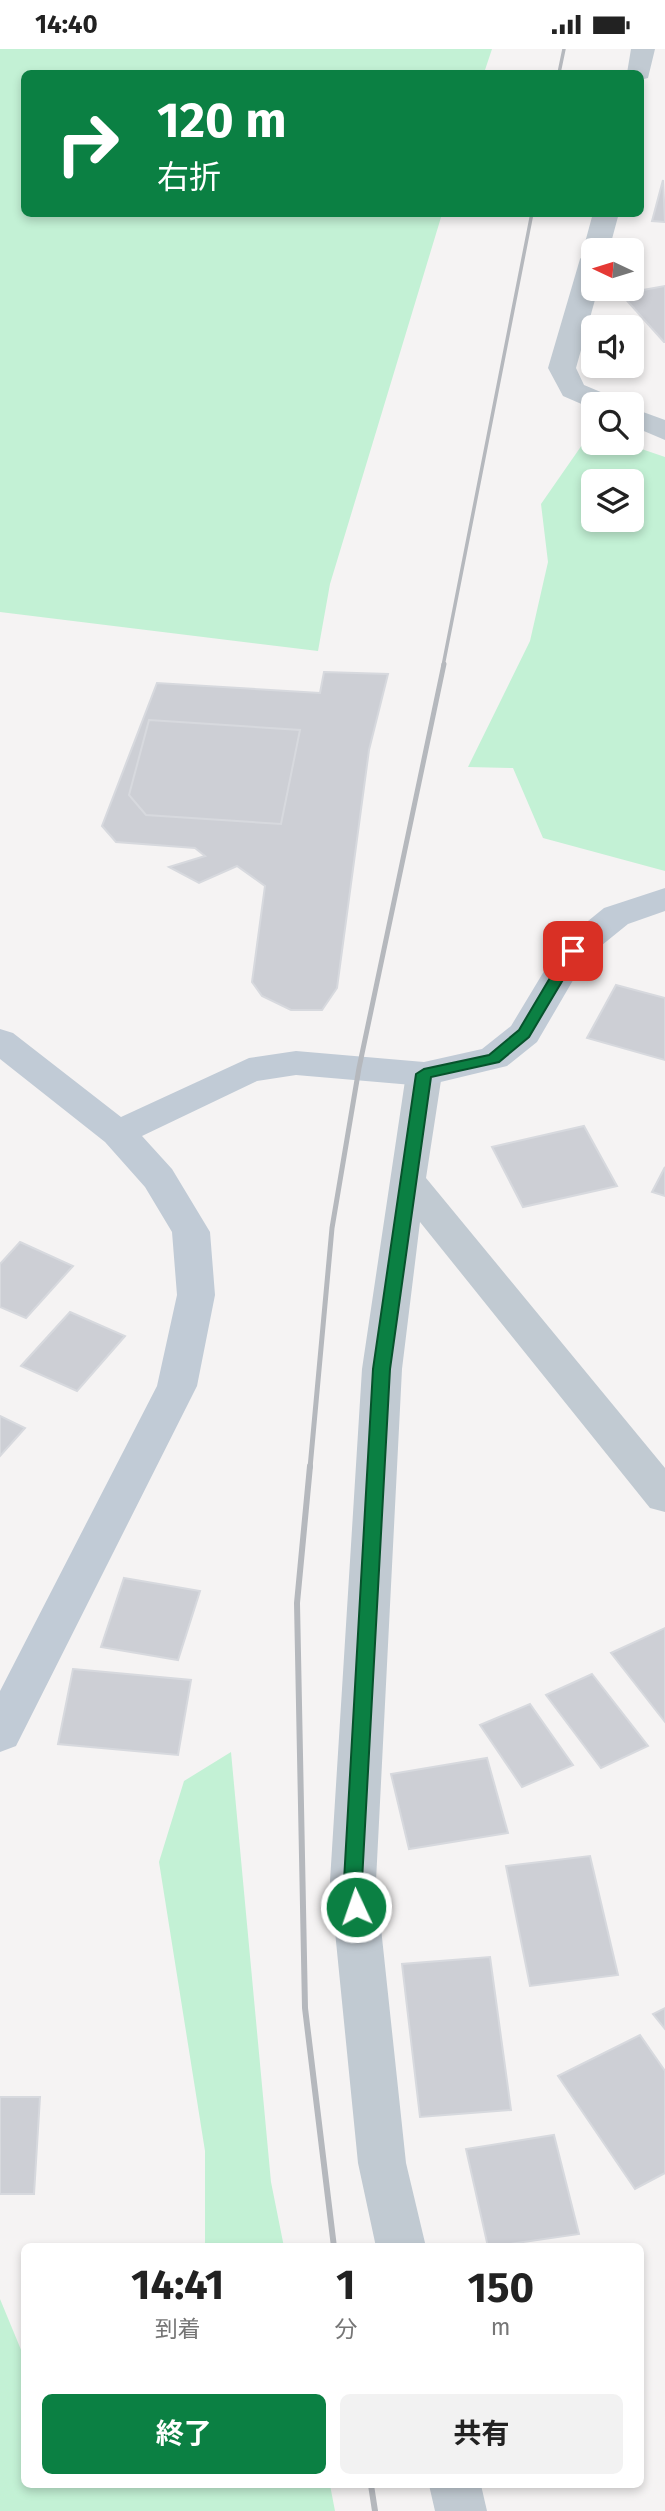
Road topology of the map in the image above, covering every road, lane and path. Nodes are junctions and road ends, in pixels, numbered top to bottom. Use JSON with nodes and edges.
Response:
{"nodes":[{"id":1,"x":643,"y":49,"type":"edge"},
{"id":2,"x":640,"y":70,"type":"edge"},
{"id":3,"x":605,"y":217,"type":"edge"},
{"id":4,"x":599,"y":238,"type":"edge"},
{"id":5,"x":581,"y":301,"type":"edge"},
{"id":6,"x":581,"y":393,"type":"edge"},
{"id":7,"x":644,"y":421,"type":"edge"},
{"id":8,"x":665,"y":431,"type":"edge"},
{"id":9,"x":665,"y":899,"type":"edge"},
{"id":10,"x":0,"y":1041,"type":"edge"},
{"id":11,"x":424,"y":1074,"type":"junction"},
{"id":12,"x":118,"y":1133,"type":"junction"},
{"id":13,"x":407,"y":1180,"type":"junction"},
{"id":14,"x":665,"y":1497,"type":"edge"},
{"id":15,"x":0,"y":1734,"type":"edge"},
{"id":16,"x":400,"y":2243,"type":"edge"},
{"id":17,"x":456,"y":2488,"type":"edge"},
{"id":18,"x":461,"y":2511,"type":"edge"}],
"edges":[{"from":1,"to":2,"type":"street"},
{"from":3,"to":4,"type":"street"},
{"from":5,"to":6,"type":"street"},
{"from":7,"to":8,"type":"street"},
{"from":9,"to":11,"type":"street"},
{"from":10,"to":12,"type":"street"},
{"from":11,"to":12,"type":"street"},
{"from":11,"to":13,"type":"street"},
{"from":12,"to":15,"type":"street"},
{"from":13,"to":14,"type":"street"},
{"from":13,"to":16,"type":"street"},
{"from":17,"to":18,"type":"street"}]}
